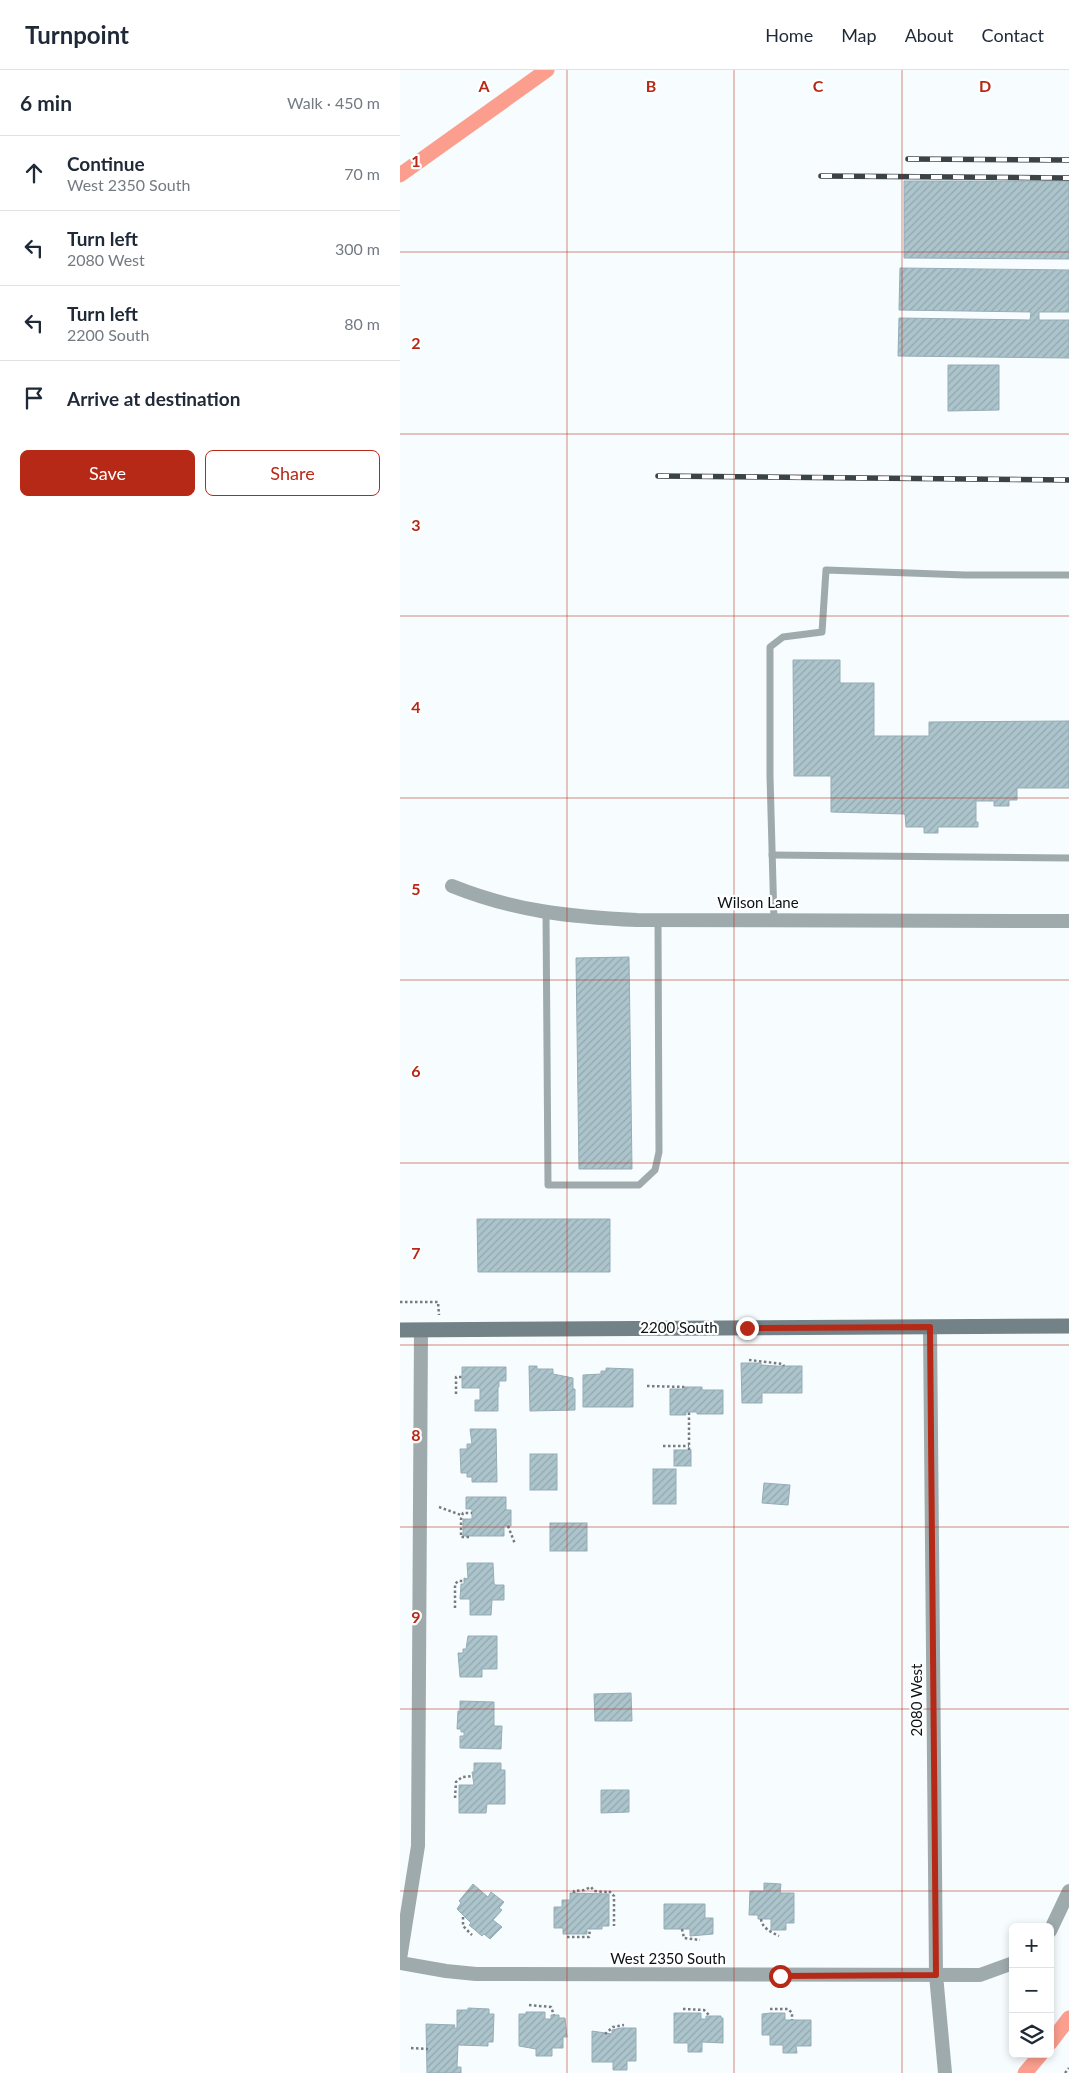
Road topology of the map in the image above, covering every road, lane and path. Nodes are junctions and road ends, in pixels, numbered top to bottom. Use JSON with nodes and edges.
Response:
{"nodes":[{"id":1,"x":1069,"y":574,"type":"edge"},
{"id":2,"x":772,"y":856,"type":"junction"},
{"id":3,"x":1069,"y":858,"type":"edge"},
{"id":4,"x":452,"y":886,"type":"dead end"},
{"id":5,"x":546,"y":912,"type":"junction"},
{"id":6,"x":658,"y":920,"type":"junction"},
{"id":7,"x":774,"y":920,"type":"junction"},
{"id":8,"x":1069,"y":920,"type":"edge"},
{"id":9,"x":400,"y":1302,"type":"edge"},
{"id":10,"x":440,"y":1325,"type":"junction"},
{"id":11,"x":1069,"y":1326,"type":"edge"},
{"id":12,"x":930,"y":1327,"type":"junction"},
{"id":13,"x":400,"y":1330,"type":"edge"},
{"id":14,"x":421,"y":1330,"type":"junction"},
{"id":15,"x":749,"y":1360,"type":"dead end"},
{"id":16,"x":784,"y":1366,"type":"dead end"},
{"id":17,"x":462,"y":1377,"type":"dead end"},
{"id":18,"x":647,"y":1386,"type":"dead end"},
{"id":19,"x":685,"y":1387,"type":"dead end"},
{"id":20,"x":456,"y":1394,"type":"dead end"},
{"id":21,"x":689,"y":1412,"type":"dead end"},
{"id":22,"x":663,"y":1446,"type":"dead end"},
{"id":23,"x":689,"y":1446,"type":"junction"},
{"id":24,"x":689,"y":1450,"type":"dead end"},
{"id":25,"x":438,"y":1507,"type":"dead end"},
{"id":26,"x":472,"y":1513,"type":"dead end"},
{"id":27,"x":461,"y":1515,"type":"junction"},
{"id":28,"x":508,"y":1526,"type":"dead end"},
{"id":29,"x":469,"y":1537,"type":"dead end"},
{"id":30,"x":515,"y":1544,"type":"dead end"},
{"id":31,"x":464,"y":1581,"type":"dead end"},
{"id":32,"x":455,"y":1608,"type":"dead end"},
{"id":33,"x":472,"y":1776,"type":"dead end"},
{"id":34,"x":455,"y":1798,"type":"dead end"},
{"id":35,"x":1069,"y":1890,"type":"edge"},
{"id":36,"x":574,"y":1893,"type":"dead end"},
{"id":37,"x":464,"y":1917,"type":"dead end"},
{"id":38,"x":761,"y":1919,"type":"dead end"},
{"id":39,"x":1054,"y":1923,"type":"edge"},
{"id":40,"x":614,"y":1926,"type":"dead end"},
{"id":41,"x":590,"y":1929,"type":"dead end"},
{"id":42,"x":682,"y":1929,"type":"dead end"},
{"id":43,"x":472,"y":1935,"type":"dead end"},
{"id":44,"x":779,"y":1936,"type":"dead end"},
{"id":45,"x":567,"y":1937,"type":"dead end"},
{"id":46,"x":700,"y":1940,"type":"dead end"},
{"id":47,"x":400,"y":1959,"type":"edge"},
{"id":48,"x":400,"y":1963,"type":"edge"},
{"id":49,"x":1009,"y":1964,"type":"edge"},
{"id":50,"x":936,"y":1975,"type":"junction"},
{"id":51,"x":528,"y":2005,"type":"dead end"},
{"id":52,"x":683,"y":2009,"type":"dead end"},
{"id":53,"x":770,"y":2009,"type":"dead end"},
{"id":54,"x":554,"y":2015,"type":"dead end"},
{"id":55,"x":710,"y":2016,"type":"dead end"},
{"id":56,"x":792,"y":2020,"type":"dead end"},
{"id":57,"x":624,"y":2025,"type":"dead end"},
{"id":58,"x":606,"y":2034,"type":"dead end"},
{"id":59,"x":411,"y":2048,"type":"dead end"},
{"id":60,"x":428,"y":2049,"type":"dead end"},
{"id":61,"x":1069,"y":2068,"type":"edge"},
{"id":62,"x":945,"y":2073,"type":"edge"},
{"id":63,"x":1065,"y":2073,"type":"edge"}],
"edges":[{"from":1,"to":2,"type":"lane"},
{"from":2,"to":3,"type":"lane"},
{"from":2,"to":7,"type":"lane"},
{"from":4,"to":5,"type":"street","name":"Wilson Lane"},
{"from":5,"to":6,"type":"street","name":"Wilson Lane"},
{"from":5,"to":6,"type":"lane"},
{"from":6,"to":7,"type":"street","name":"Wilson Lane"},
{"from":7,"to":8,"type":"street","name":"Wilson Lane"},
{"from":9,"to":10,"type":"path"},
{"from":10,"to":12,"type":"street","name":"2200 South"},
{"from":10,"to":14,"type":"street","name":"2200 South"},
{"from":11,"to":12,"type":"street","name":"2200 South"},
{"from":12,"to":50,"type":"street","name":"2080 West"},
{"from":13,"to":14,"type":"street","name":"2200 South"},
{"from":14,"to":47,"type":"street"},
{"from":15,"to":16,"type":"path"},
{"from":17,"to":20,"type":"path"},
{"from":18,"to":19,"type":"path"},
{"from":21,"to":23,"type":"path"},
{"from":22,"to":23,"type":"path"},
{"from":23,"to":24,"type":"path"},
{"from":25,"to":27,"type":"path"},
{"from":26,"to":27,"type":"path"},
{"from":27,"to":29,"type":"path"},
{"from":28,"to":30,"type":"path"},
{"from":31,"to":32,"type":"path"},
{"from":33,"to":34,"type":"path"},
{"from":35,"to":39,"type":"street"},
{"from":36,"to":40,"type":"path"},
{"from":37,"to":43,"type":"path"},
{"from":38,"to":44,"type":"path"},
{"from":41,"to":45,"type":"path"},
{"from":42,"to":46,"type":"path"},
{"from":48,"to":50,"type":"street","name":"West 2350 South"},
{"from":49,"to":50,"type":"street","name":"West 2350 South"},
{"from":50,"to":62,"type":"street","name":"2080 West"},
{"from":51,"to":54,"type":"path"},
{"from":52,"to":55,"type":"path"},
{"from":53,"to":56,"type":"path"},
{"from":57,"to":58,"type":"path"},
{"from":59,"to":60,"type":"path"},
{"from":61,"to":63,"type":"path"}]}
